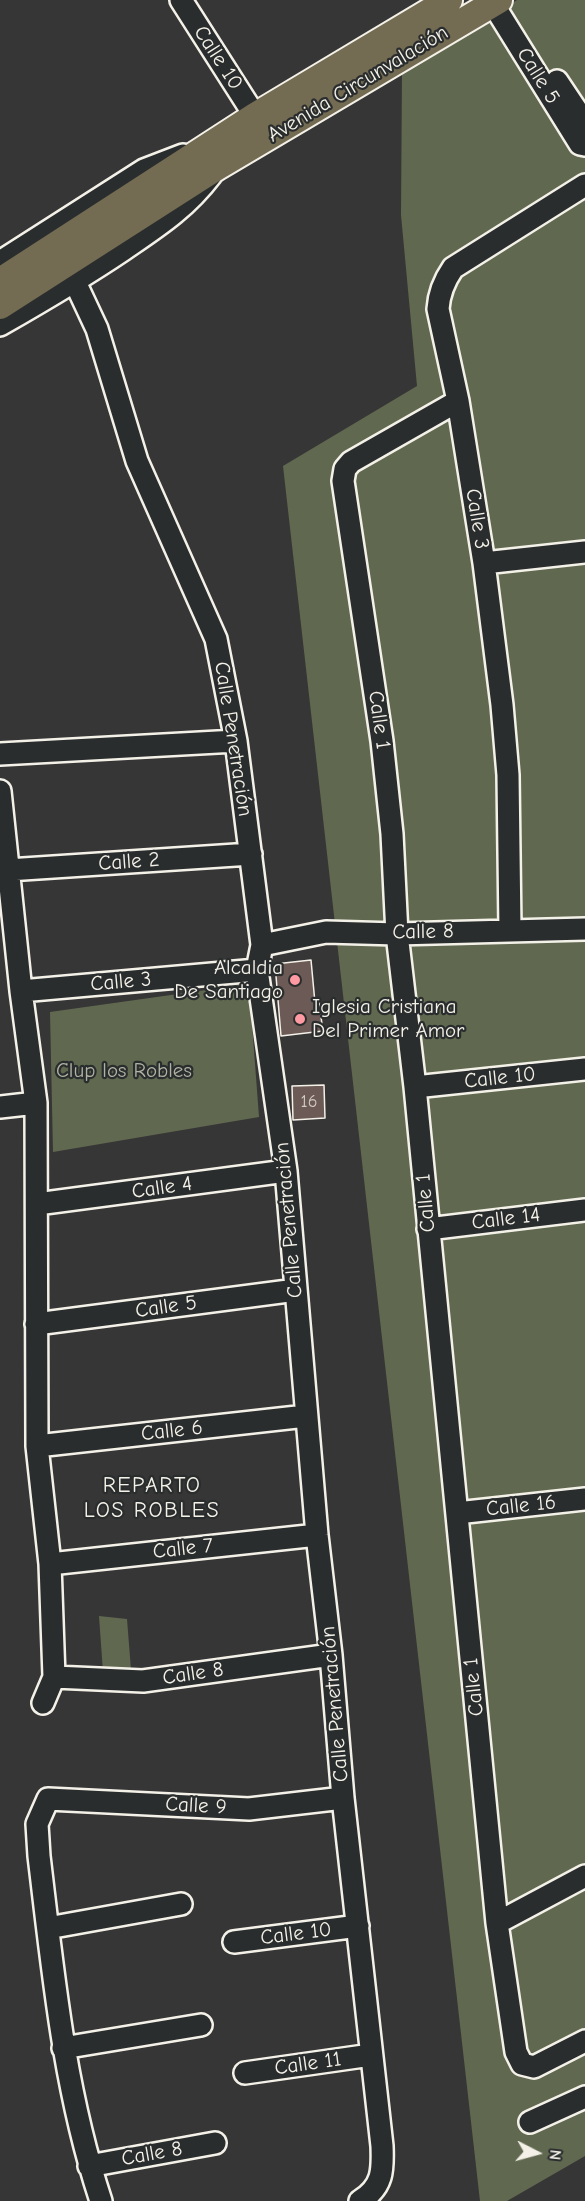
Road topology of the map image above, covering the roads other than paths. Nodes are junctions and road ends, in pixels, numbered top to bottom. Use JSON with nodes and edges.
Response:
{"nodes":[{"id":1,"x":181,"y":0,"type":"edge"},
{"id":2,"x":449,"y":0,"type":"edge"},
{"id":3,"x":499,"y":1,"type":"edge"},
{"id":4,"x":255,"y":116,"type":"junction"},
{"id":5,"x":585,"y":123,"type":"edge"},
{"id":6,"x":585,"y":146,"type":"edge"},
{"id":7,"x":209,"y":159,"type":"junction"},
{"id":8,"x":585,"y":185,"type":"edge"},
{"id":9,"x":0,"y":262,"type":"edge"},
{"id":10,"x":0,"y":281,"type":"edge"},
{"id":11,"x":75,"y":282,"type":"junction"},
{"id":12,"x":0,"y":306,"type":"edge"},
{"id":13,"x":0,"y":325,"type":"edge"},
{"id":14,"x":458,"y":401,"type":"junction"},
{"id":15,"x":585,"y":552,"type":"edge"},
{"id":16,"x":484,"y":563,"type":"junction"},
{"id":17,"x":236,"y":741,"type":"junction"},
{"id":18,"x":0,"y":754,"type":"edge"},
{"id":19,"x":0,"y":791,"type":"edge"},
{"id":20,"x":251,"y":854,"type":"junction"},
{"id":21,"x":8,"y":870,"type":"junction"},
{"id":22,"x":585,"y":929,"type":"edge"},
{"id":23,"x":510,"y":930,"type":"junction"},
{"id":24,"x":397,"y":934,"type":"junction"},
{"id":25,"x":262,"y":945,"type":"junction"},
{"id":26,"x":257,"y":970,"type":"junction"},
{"id":27,"x":21,"y":991,"type":"junction"},
{"id":28,"x":585,"y":1069,"type":"edge"},
{"id":29,"x":415,"y":1087,"type":"junction"},
{"id":30,"x":36,"y":1103,"type":"junction"},
{"id":31,"x":0,"y":1107,"type":"edge"},
{"id":32,"x":286,"y":1171,"type":"junction"},
{"id":33,"x":37,"y":1204,"type":"junction"},
{"id":34,"x":585,"y":1209,"type":"edge"},
{"id":35,"x":428,"y":1229,"type":"junction"},
{"id":36,"x":296,"y":1290,"type":"junction"},
{"id":37,"x":36,"y":1324,"type":"junction"},
{"id":38,"x":306,"y":1416,"type":"junction"},
{"id":39,"x":37,"y":1446,"type":"junction"},
{"id":40,"x":585,"y":1499,"type":"edge"},
{"id":41,"x":457,"y":1513,"type":"junction"},
{"id":42,"x":317,"y":1535,"type":"junction"},
{"id":43,"x":50,"y":1564,"type":"junction"},
{"id":44,"x":331,"y":1655,"type":"junction"},
{"id":45,"x":54,"y":1677,"type":"junction"},
{"id":46,"x":43,"y":1703,"type":"dead end"},
{"id":47,"x":344,"y":1798,"type":"junction"},
{"id":48,"x":585,"y":1876,"type":"edge"},
{"id":49,"x":181,"y":1904,"type":"dead end"},
{"id":50,"x":497,"y":1923,"type":"junction"},
{"id":51,"x":358,"y":1926,"type":"junction"},
{"id":52,"x":48,"y":1928,"type":"junction"},
{"id":53,"x":234,"y":1942,"type":"dead end"},
{"id":54,"x":201,"y":2025,"type":"dead end"},
{"id":55,"x":585,"y":2041,"type":"edge"},
{"id":56,"x":63,"y":2048,"type":"junction"},
{"id":57,"x":371,"y":2055,"type":"junction"},
{"id":58,"x":245,"y":2073,"type":"dead end"},
{"id":59,"x":585,"y":2097,"type":"edge"},
{"id":60,"x":530,"y":2122,"type":"dead end"},
{"id":61,"x":215,"y":2143,"type":"dead end"},
{"id":62,"x":90,"y":2166,"type":"junction"},
{"id":63,"x":101,"y":2201,"type":"edge"},
{"id":64,"x":360,"y":2201,"type":"edge"}],
"edges":[{"from":1,"to":4,"type":"street","name":"Calle 10"},
{"from":2,"to":4,"type":"main road","name":"Avenida Circunvalación"},
{"from":3,"to":5,"type":"street","name":"Calle 5"},
{"from":3,"to":6,"type":"street","name":"Calle 5"},
{"from":3,"to":7,"type":"main road","name":"Avenida Circunvalación"},
{"from":4,"to":7,"type":"main road","name":"Avenida Circunvalación"},
{"from":7,"to":9,"type":"street","name":"Avenida Circunvalación"},
{"from":7,"to":10,"type":"main road","name":"Avenida Circunvalación"},
{"from":7,"to":11,"type":"street","name":"Avenida Circunvalación"},
{"from":7,"to":12,"type":"main road","name":"Avenida Circunvalación"},
{"from":8,"to":14,"type":"street","name":"Calle 3"},
{"from":11,"to":13,"type":"street","name":"Avenida Circunvalación"},
{"from":11,"to":17,"type":"street","name":"Calle Penetración"},
{"from":14,"to":16,"type":"street","name":"Calle 3"},
{"from":14,"to":24,"type":"street","name":"Calle 1"},
{"from":15,"to":16,"type":"street"},
{"from":16,"to":23,"type":"street","name":"Calle 3"},
{"from":17,"to":18,"type":"street"},
{"from":17,"to":20,"type":"street","name":"Calle Penetración"},
{"from":19,"to":21,"type":"street"},
{"from":20,"to":21,"type":"street","name":"Calle 2"},
{"from":20,"to":25,"type":"street","name":"Calle Penetración"},
{"from":21,"to":27,"type":"street"},
{"from":22,"to":23,"type":"street","name":"Calle 8"},
{"from":23,"to":24,"type":"street","name":"Calle 8"},
{"from":24,"to":25,"type":"street","name":"Calle 8"},
{"from":24,"to":29,"type":"street","name":"Calle 1"},
{"from":25,"to":26,"type":"street","name":"Calle Penetración"},
{"from":26,"to":27,"type":"street","name":"Calle 3"},
{"from":26,"to":32,"type":"street","name":"Calle Penetración"},
{"from":27,"to":30,"type":"street"},
{"from":28,"to":29,"type":"street","name":"Calle 10"},
{"from":29,"to":35,"type":"street","name":"Calle 1"},
{"from":30,"to":31,"type":"street"},
{"from":30,"to":33,"type":"street"},
{"from":32,"to":33,"type":"street","name":"Calle 4"},
{"from":32,"to":36,"type":"street","name":"Calle Penetración"},
{"from":33,"to":37,"type":"street"},
{"from":34,"to":35,"type":"street","name":"Calle 14"},
{"from":35,"to":41,"type":"street","name":"Calle 1"},
{"from":36,"to":37,"type":"street","name":"Calle 5"},
{"from":36,"to":38,"type":"street","name":"Calle Penetración"},
{"from":37,"to":39,"type":"street"},
{"from":38,"to":39,"type":"street","name":"Calle 6"},
{"from":38,"to":42,"type":"street","name":"Calle Penetración"},
{"from":39,"to":43,"type":"street"},
{"from":40,"to":41,"type":"street","name":"Calle 16"},
{"from":41,"to":50,"type":"street","name":"Calle 1"},
{"from":42,"to":43,"type":"street","name":"Calle 7"},
{"from":42,"to":44,"type":"street","name":"Calle Penetración"},
{"from":43,"to":45,"type":"street"},
{"from":44,"to":45,"type":"street","name":"Calle 8"},
{"from":44,"to":47,"type":"street","name":"Calle Penetración"},
{"from":45,"to":46,"type":"street"},
{"from":47,"to":51,"type":"street","name":"Calle Penetración"},
{"from":47,"to":52,"type":"street","name":"Calle 9"},
{"from":48,"to":50,"type":"street"},
{"from":49,"to":52,"type":"street"},
{"from":50,"to":55,"type":"street","name":"Calle 1"},
{"from":51,"to":53,"type":"street","name":"Calle 10"},
{"from":51,"to":57,"type":"street","name":"Calle Penetración"},
{"from":52,"to":56,"type":"street"},
{"from":54,"to":56,"type":"street"},
{"from":56,"to":62,"type":"street"},
{"from":57,"to":58,"type":"street","name":"Calle 11"},
{"from":57,"to":64,"type":"street","name":"Calle Penetración"},
{"from":59,"to":60,"type":"street"},
{"from":61,"to":62,"type":"street","name":"Calle 8"},
{"from":62,"to":63,"type":"street"}]}
